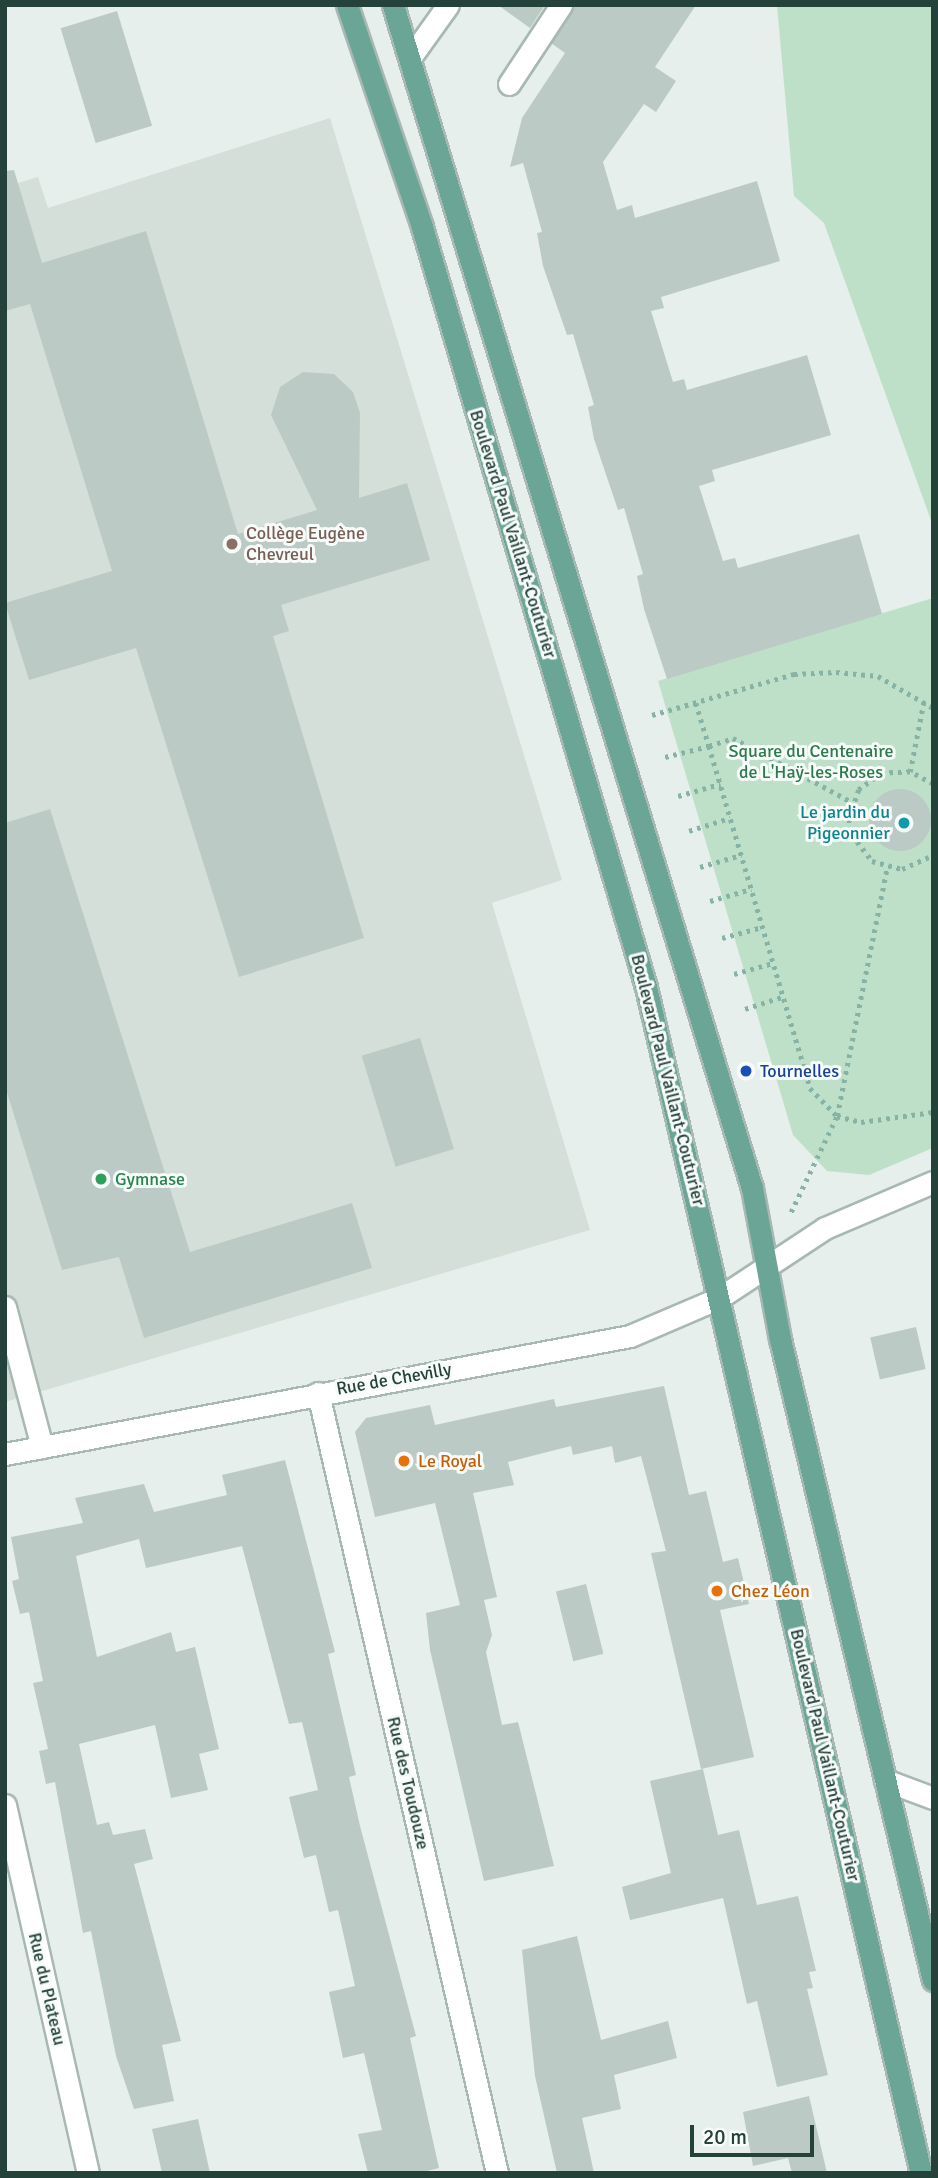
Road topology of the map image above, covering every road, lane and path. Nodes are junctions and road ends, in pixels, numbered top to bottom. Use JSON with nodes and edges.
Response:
{"nodes":[{"id":1,"x":347,"y":5,"type":"edge"},
{"id":2,"x":393,"y":5,"type":"edge"},
{"id":3,"x":448,"y":5,"type":"edge"},
{"id":4,"x":561,"y":5,"type":"edge"},
{"id":5,"x":410,"y":58,"type":"junction"},
{"id":6,"x":509,"y":84,"type":"dead end"},
{"id":7,"x":924,"y":699,"type":"junction"},
{"id":8,"x":696,"y":703,"type":"junction"},
{"id":9,"x":933,"y":708,"type":"edge"},
{"id":10,"x":652,"y":715,"type":"dead end"},
{"id":11,"x":709,"y":746,"type":"junction"},
{"id":12,"x":665,"y":757,"type":"dead end"},
{"id":13,"x":910,"y":772,"type":"junction"},
{"id":14,"x":720,"y":784,"type":"junction"},
{"id":15,"x":933,"y":784,"type":"edge"},
{"id":16,"x":678,"y":796,"type":"dead end"},
{"id":17,"x":852,"y":803,"type":"junction"},
{"id":18,"x":730,"y":818,"type":"junction"},
{"id":19,"x":689,"y":831,"type":"dead end"},
{"id":20,"x":741,"y":855,"type":"junction"},
{"id":21,"x":933,"y":855,"type":"edge"},
{"id":22,"x":700,"y":867,"type":"dead end"},
{"id":23,"x":887,"y":867,"type":"junction"},
{"id":24,"x":751,"y":889,"type":"junction"},
{"id":25,"x":710,"y":901,"type":"dead end"},
{"id":26,"x":762,"y":927,"type":"junction"},
{"id":27,"x":722,"y":937,"type":"dead end"},
{"id":28,"x":772,"y":963,"type":"junction"},
{"id":29,"x":734,"y":974,"type":"dead end"},
{"id":30,"x":783,"y":998,"type":"junction"},
{"id":31,"x":745,"y":1009,"type":"dead end"},
{"id":32,"x":933,"y":1112,"type":"edge"},
{"id":33,"x":836,"y":1116,"type":"junction"},
{"id":34,"x":933,"y":1182,"type":"edge"},
{"id":35,"x":804,"y":1185,"type":"dead end"},
{"id":36,"x":767,"y":1263,"type":"junction"},
{"id":37,"x":719,"y":1298,"type":"junction"},
{"id":38,"x":5,"y":1307,"type":"edge"},
{"id":39,"x":318,"y":1393,"type":"junction"},
{"id":40,"x":42,"y":1447,"type":"junction"},
{"id":41,"x":5,"y":1454,"type":"edge"},
{"id":42,"x":885,"y":1780,"type":"junction"},
{"id":43,"x":933,"y":1798,"type":"edge"},
{"id":44,"x":5,"y":1805,"type":"edge"},
{"id":45,"x":933,"y":1980,"type":"edge"},
{"id":46,"x":88,"y":2173,"type":"edge"},
{"id":47,"x":497,"y":2173,"type":"edge"},
{"id":48,"x":922,"y":2173,"type":"edge"}],
"edges":[{"from":1,"to":37,"type":"main road","name":"Boulevard Paul Vaillant-Couturier"},
{"from":2,"to":5,"type":"main road"},
{"from":3,"to":5,"type":"street"},
{"from":4,"to":6,"type":"street"},
{"from":5,"to":36,"type":"main road"},
{"from":7,"to":8,"type":"path"},
{"from":7,"to":9,"type":"path"},
{"from":7,"to":13,"type":"path"},
{"from":8,"to":10,"type":"path"},
{"from":8,"to":11,"type":"path"},
{"from":11,"to":12,"type":"path"},
{"from":11,"to":14,"type":"path"},
{"from":11,"to":17,"type":"path"},
{"from":13,"to":15,"type":"path"},
{"from":13,"to":17,"type":"path"},
{"from":14,"to":16,"type":"path"},
{"from":14,"to":18,"type":"path"},
{"from":17,"to":23,"type":"path"},
{"from":18,"to":19,"type":"path"},
{"from":18,"to":20,"type":"path"},
{"from":20,"to":22,"type":"path"},
{"from":20,"to":24,"type":"path"},
{"from":21,"to":23,"type":"path"},
{"from":23,"to":33,"type":"path"},
{"from":24,"to":25,"type":"path"},
{"from":24,"to":26,"type":"path"},
{"from":26,"to":27,"type":"path"},
{"from":26,"to":28,"type":"path"},
{"from":28,"to":29,"type":"path"},
{"from":28,"to":30,"type":"path"},
{"from":30,"to":31,"type":"path"},
{"from":30,"to":33,"type":"path"},
{"from":32,"to":33,"type":"path"},
{"from":33,"to":35,"type":"path"},
{"from":34,"to":36,"type":"street","name":"Rue de Chevilly"},
{"from":36,"to":37,"type":"street","name":"Rue de Chevilly"},
{"from":36,"to":42,"type":"main road"},
{"from":37,"to":39,"type":"street","name":"Rue de Chevilly"},
{"from":37,"to":48,"type":"main road","name":"Boulevard Paul Vaillant-Couturier"},
{"from":38,"to":40,"type":"street"},
{"from":39,"to":40,"type":"street","name":"Rue de Chevilly"},
{"from":39,"to":47,"type":"street","name":"Rue des Toudouze"},
{"from":40,"to":41,"type":"street","name":"Rue de Chevilly"},
{"from":42,"to":43,"type":"street"},
{"from":42,"to":45,"type":"main road"},
{"from":44,"to":46,"type":"street","name":"Rue du Plateau"}]}
